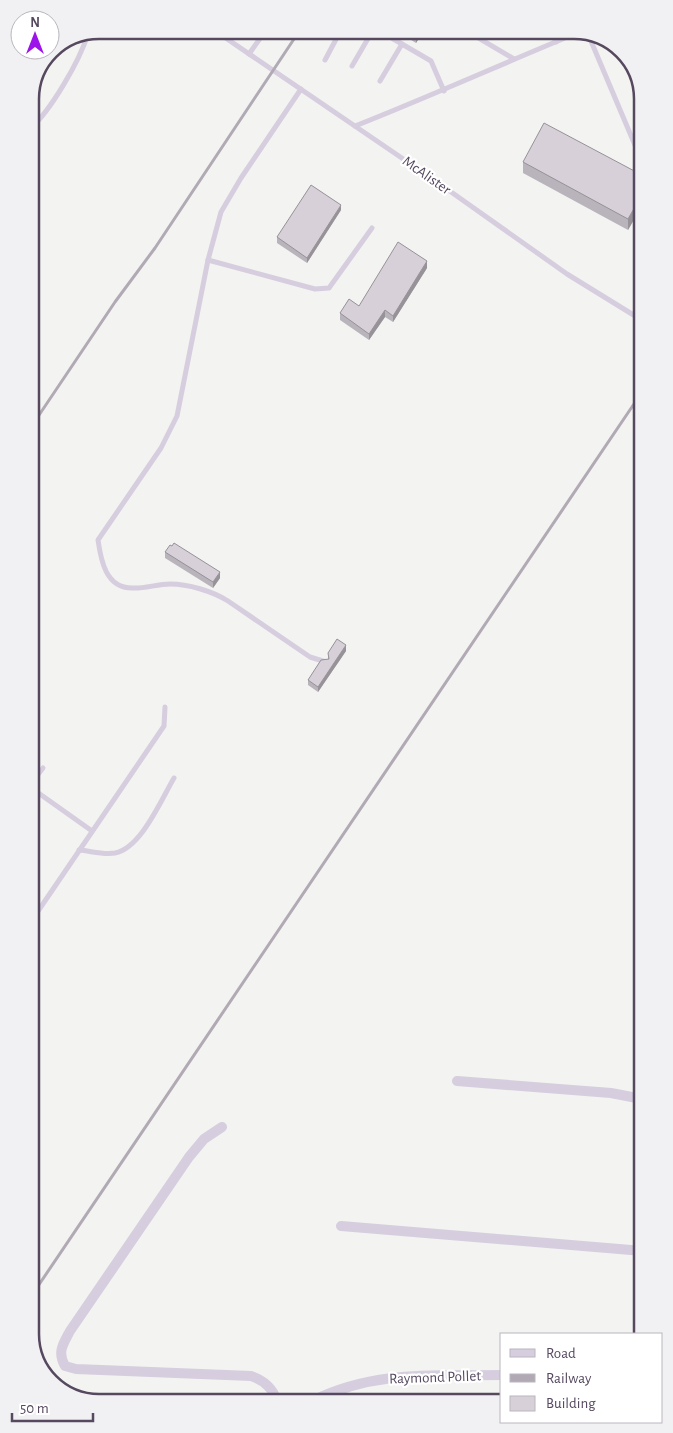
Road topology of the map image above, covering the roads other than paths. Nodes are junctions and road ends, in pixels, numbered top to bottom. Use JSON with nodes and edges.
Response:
{"nodes":[{"id":1,"x":227,"y":39,"type":"edge"},
{"id":2,"x":260,"y":39,"type":"edge"},
{"id":3,"x":336,"y":39,"type":"edge"},
{"id":4,"x":368,"y":39,"type":"edge"},
{"id":5,"x":393,"y":39,"type":"edge"},
{"id":6,"x":481,"y":39,"type":"edge"},
{"id":7,"x":554,"y":39,"type":"edge"},
{"id":8,"x":563,"y":39,"type":"edge"},
{"id":9,"x":86,"y":40,"type":"edge"},
{"id":10,"x":591,"y":41,"type":"edge"},
{"id":11,"x":556,"y":42,"type":"junction"},
{"id":12,"x":402,"y":44,"type":"junction"},
{"id":13,"x":249,"y":54,"type":"junction"},
{"id":14,"x":514,"y":58,"type":"junction"},
{"id":15,"x":325,"y":60,"type":"dead end"},
{"id":16,"x":352,"y":66,"type":"dead end"},
{"id":17,"x":380,"y":82,"type":"dead end"},
{"id":18,"x":301,"y":89,"type":"junction"},
{"id":19,"x":444,"y":91,"type":"junction"},
{"id":20,"x":39,"y":119,"type":"edge"},
{"id":21,"x":355,"y":126,"type":"junction"},
{"id":22,"x":634,"y":143,"type":"edge"},
{"id":23,"x":372,"y":228,"type":"dead end"},
{"id":24,"x":208,"y":260,"type":"junction"},
{"id":25,"x":634,"y":314,"type":"edge"},
{"id":26,"x":326,"y":662,"type":"edge"},
{"id":27,"x":165,"y":707,"type":"dead end"},
{"id":28,"x":43,"y":768,"type":"dead end"},
{"id":29,"x":39,"y":773,"type":"edge"},
{"id":30,"x":174,"y":778,"type":"dead end"},
{"id":31,"x":39,"y":793,"type":"edge"},
{"id":32,"x":92,"y":831,"type":"junction"},
{"id":33,"x":80,"y":850,"type":"junction"},
{"id":34,"x":39,"y":910,"type":"edge"},
{"id":35,"x":457,"y":1081,"type":"dead end"},
{"id":36,"x":634,"y":1097,"type":"edge"},
{"id":37,"x":222,"y":1127,"type":"dead end"},
{"id":38,"x":341,"y":1226,"type":"dead end"},
{"id":39,"x":634,"y":1250,"type":"edge"},
{"id":40,"x":500,"y":1375,"type":"edge"},
{"id":41,"x":274,"y":1394,"type":"edge"},
{"id":42,"x":329,"y":1394,"type":"edge"}],
"edges":[{"from":1,"to":13,"type":"lane","name":"McAlister"},
{"from":2,"to":13,"type":"lane"},
{"from":3,"to":15,"type":"lane"},
{"from":4,"to":16,"type":"lane"},
{"from":5,"to":12,"type":"lane"},
{"from":6,"to":14,"type":"lane"},
{"from":7,"to":11,"type":"lane"},
{"from":8,"to":11,"type":"lane"},
{"from":9,"to":20,"type":"lane"},
{"from":10,"to":22,"type":"lane"},
{"from":11,"to":14,"type":"lane"},
{"from":12,"to":17,"type":"lane"},
{"from":12,"to":19,"type":"lane"},
{"from":13,"to":18,"type":"lane","name":"McAlister"},
{"from":14,"to":19,"type":"lane"},
{"from":18,"to":21,"type":"lane","name":"McAlister"},
{"from":18,"to":24,"type":"lane"},
{"from":19,"to":21,"type":"lane"},
{"from":21,"to":25,"type":"lane","name":"McAlister"},
{"from":23,"to":24,"type":"lane"},
{"from":24,"to":26,"type":"lane"},
{"from":27,"to":32,"type":"lane"},
{"from":28,"to":29,"type":"lane"},
{"from":30,"to":33,"type":"lane"},
{"from":31,"to":32,"type":"lane"},
{"from":32,"to":33,"type":"lane"},
{"from":33,"to":34,"type":"lane"},
{"from":35,"to":36,"type":"street"},
{"from":37,"to":41,"type":"street"},
{"from":38,"to":39,"type":"street"},
{"from":40,"to":42,"type":"street","name":"Raymond Pollet"}]}
